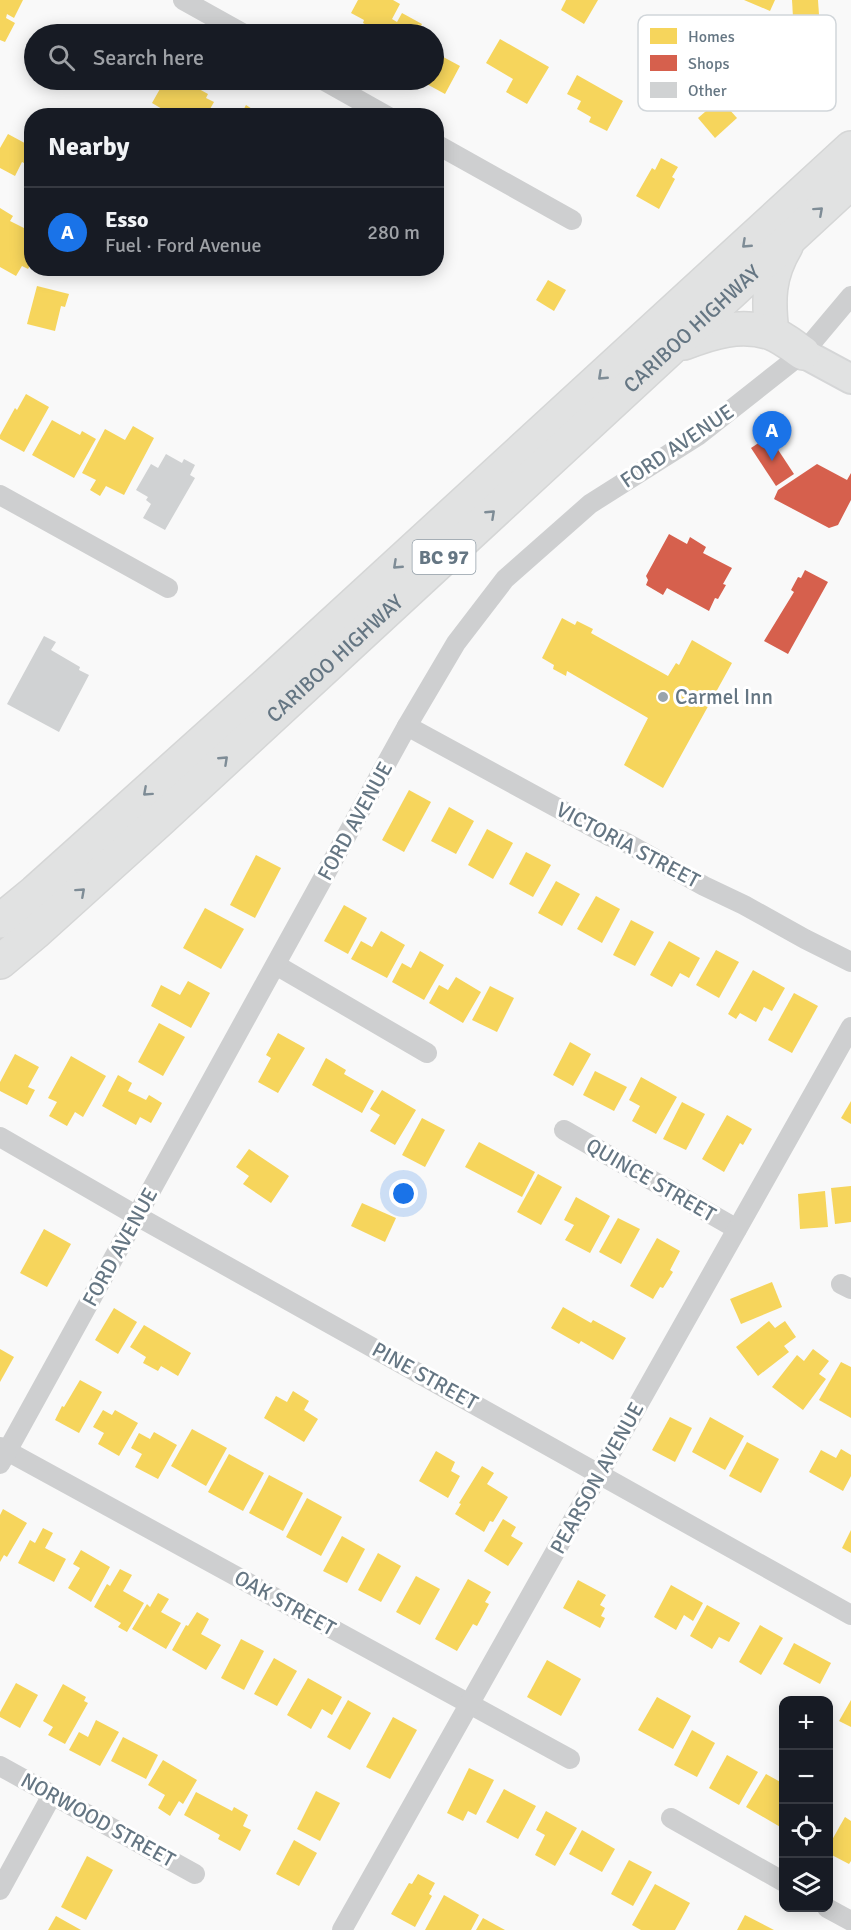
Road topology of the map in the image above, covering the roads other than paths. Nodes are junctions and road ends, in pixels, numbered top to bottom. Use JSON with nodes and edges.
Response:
{"nodes":[{"id":1,"x":183,"y":0,"type":"edge"},
{"id":2,"x":226,"y":24,"type":"edge"},
{"id":3,"x":341,"y":90,"type":"edge"},
{"id":4,"x":373,"y":108,"type":"edge"},
{"id":5,"x":444,"y":148,"type":"edge"},
{"id":6,"x":851,"y":148,"type":"edge"},
{"id":7,"x":851,"y":182,"type":"edge"},
{"id":8,"x":572,"y":220,"type":"dead end"},
{"id":9,"x":792,"y":235,"type":"junction"},
{"id":10,"x":851,"y":297,"type":"edge"},
{"id":11,"x":772,"y":333,"type":"junction"},
{"id":12,"x":672,"y":347,"type":"junction"},
{"id":13,"x":803,"y":353,"type":"junction"},
{"id":14,"x":851,"y":379,"type":"edge"},
{"id":15,"x":0,"y":495,"type":"edge"},
{"id":16,"x":168,"y":588,"type":"dead end"},
{"id":17,"x":407,"y":726,"type":"junction"},
{"id":18,"x":35,"y":892,"type":"junction"},
{"id":19,"x":0,"y":912,"type":"edge"},
{"id":20,"x":0,"y":921,"type":"edge"},
{"id":21,"x":0,"y":962,"type":"edge"},
{"id":22,"x":851,"y":962,"type":"edge"},
{"id":23,"x":276,"y":965,"type":"junction"},
{"id":24,"x":851,"y":1027,"type":"edge"},
{"id":25,"x":427,"y":1053,"type":"dead end"},
{"id":26,"x":564,"y":1130,"type":"dead end"},
{"id":27,"x":0,"y":1137,"type":"edge"},
{"id":28,"x":137,"y":1216,"type":"junction"},
{"id":29,"x":737,"y":1229,"type":"junction"},
{"id":30,"x":2,"y":1454,"type":"edge"},
{"id":31,"x":599,"y":1474,"type":"junction"},
{"id":32,"x":851,"y":1615,"type":"edge"},
{"id":33,"x":470,"y":1704,"type":"junction"},
{"id":34,"x":570,"y":1759,"type":"dead end"},
{"id":35,"x":0,"y":1766,"type":"edge"},
{"id":36,"x":52,"y":1795,"type":"junction"},
{"id":37,"x":671,"y":1818,"type":"dead end"},
{"id":38,"x":195,"y":1874,"type":"dead end"},
{"id":39,"x":779,"y":1880,"type":"edge"},
{"id":40,"x":0,"y":1890,"type":"edge"},
{"id":41,"x":833,"y":1911,"type":"edge"},
{"id":42,"x":851,"y":1921,"type":"edge"},
{"id":43,"x":342,"y":1930,"type":"edge"}],
"edges":[{"from":1,"to":2,"type":"street"},
{"from":3,"to":4,"type":"street"},
{"from":5,"to":8,"type":"street"},
{"from":6,"to":18,"type":"highway","name":"CARIBOO HIGHWAY","number":"BC 97","one_way":true},
{"from":9,"to":7,"type":"highway","name":"CARIBOO HIGHWAY","number":"BC 97","one_way":true},
{"from":9,"to":11,"type":"highway"},
{"from":9,"to":12,"type":"highway","name":"CARIBOO HIGHWAY","number":"BC 97"},
{"from":10,"to":13,"type":"street","name":"FORD AVENUE"},
{"from":11,"to":12,"type":"highway"},
{"from":11,"to":13,"type":"highway"},
{"from":21,"to":12,"type":"highway","name":"CARIBOO HIGHWAY","number":"BC 97","one_way":true},
{"from":13,"to":14,"type":"street"},
{"from":13,"to":17,"type":"street","name":"FORD AVENUE"},
{"from":15,"to":16,"type":"street"},
{"from":17,"to":22,"type":"street","name":"VICTORIA STREET"},
{"from":17,"to":23,"type":"street","name":"FORD AVENUE"},
{"from":18,"to":19,"type":"highway"},
{"from":18,"to":20,"type":"highway","name":"CARIBOO HIGHWAY","number":"BC 97"},
{"from":23,"to":25,"type":"street"},
{"from":23,"to":28,"type":"street","name":"FORD AVENUE"},
{"from":24,"to":29,"type":"street","name":"PEARSON AVENUE"},
{"from":26,"to":29,"type":"street","name":"QUINCE STREET"},
{"from":27,"to":28,"type":"street","name":"PINE STREET"},
{"from":28,"to":30,"type":"street","name":"FORD AVENUE"},
{"from":28,"to":31,"type":"street","name":"PINE STREET"},
{"from":29,"to":31,"type":"street","name":"PEARSON AVENUE"},
{"from":30,"to":33,"type":"street","name":"OAK STREET"},
{"from":31,"to":32,"type":"street","name":"PINE STREET"},
{"from":31,"to":33,"type":"street","name":"PEARSON AVENUE"},
{"from":33,"to":34,"type":"street","name":"OAK STREET"},
{"from":33,"to":43,"type":"street","name":"PEARSON AVENUE"},
{"from":35,"to":36,"type":"street","name":"NORWOOD STREET"},
{"from":36,"to":38,"type":"street","name":"NORWOOD STREET"},
{"from":36,"to":40,"type":"street"},
{"from":37,"to":39,"type":"street"},
{"from":41,"to":42,"type":"street"}]}
